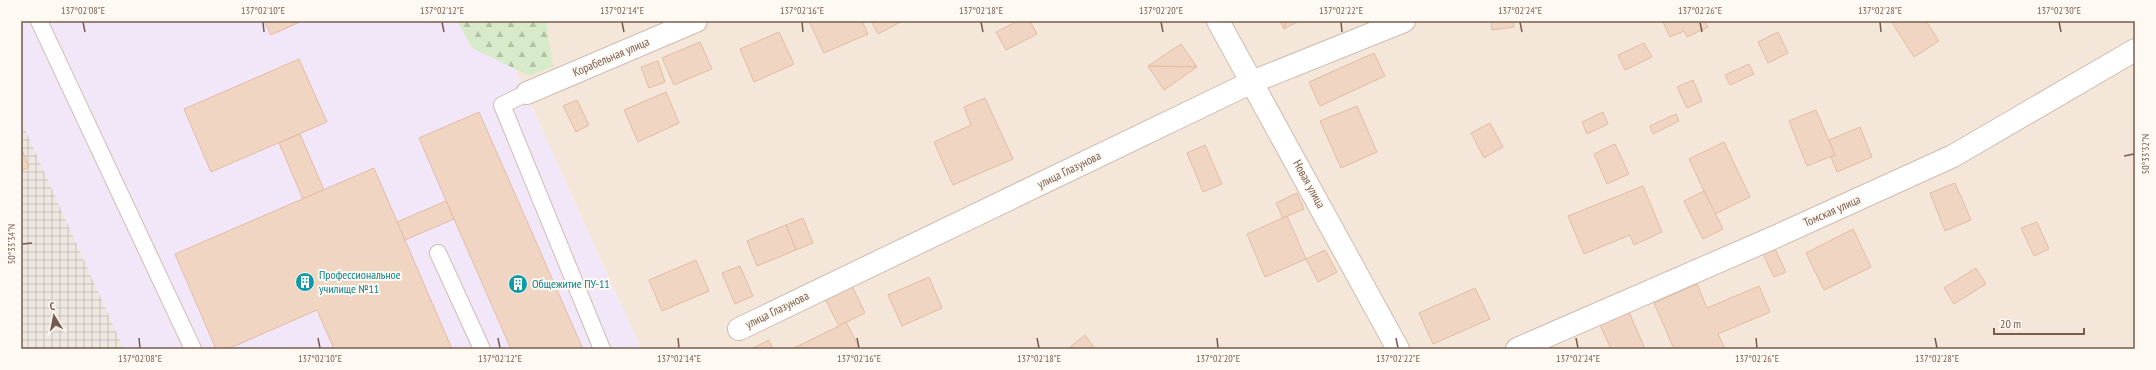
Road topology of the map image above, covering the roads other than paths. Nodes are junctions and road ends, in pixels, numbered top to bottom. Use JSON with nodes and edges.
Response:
{"nodes":[{"id":1,"x":39,"y":21,"type":"edge"},
{"id":2,"x":696,"y":21,"type":"edge"},
{"id":3,"x":1218,"y":21,"type":"edge"},
{"id":4,"x":1404,"y":21,"type":"edge"},
{"id":5,"x":2135,"y":50,"type":"edge"},
{"id":6,"x":1252,"y":82,"type":"junction"},
{"id":7,"x":527,"y":93,"type":"joint"},
{"id":8,"x":438,"y":253,"type":"dead end"},
{"id":9,"x":739,"y":329,"type":"dead end"},
{"id":10,"x":193,"y":349,"type":"edge"},
{"id":11,"x":482,"y":349,"type":"edge"},
{"id":12,"x":602,"y":349,"type":"edge"},
{"id":13,"x":1398,"y":349,"type":"edge"},
{"id":14,"x":1517,"y":349,"type":"edge"}],
"edges":[{"from":1,"to":10,"type":"lane"},
{"from":2,"to":7,"type":"street","name":"Корабельная улица"},
{"from":3,"to":6,"type":"street","name":"Новая улица"},
{"from":4,"to":6,"type":"street","name":"улица Глазунова"},
{"from":5,"to":14,"type":"street","name":"Томская улица"},
{"from":6,"to":9,"type":"street","name":"улица Глазунова"},
{"from":6,"to":13,"type":"street","name":"Новая улица"},
{"from":7,"to":12,"type":"lane"},
{"from":8,"to":11,"type":"lane"}]}
